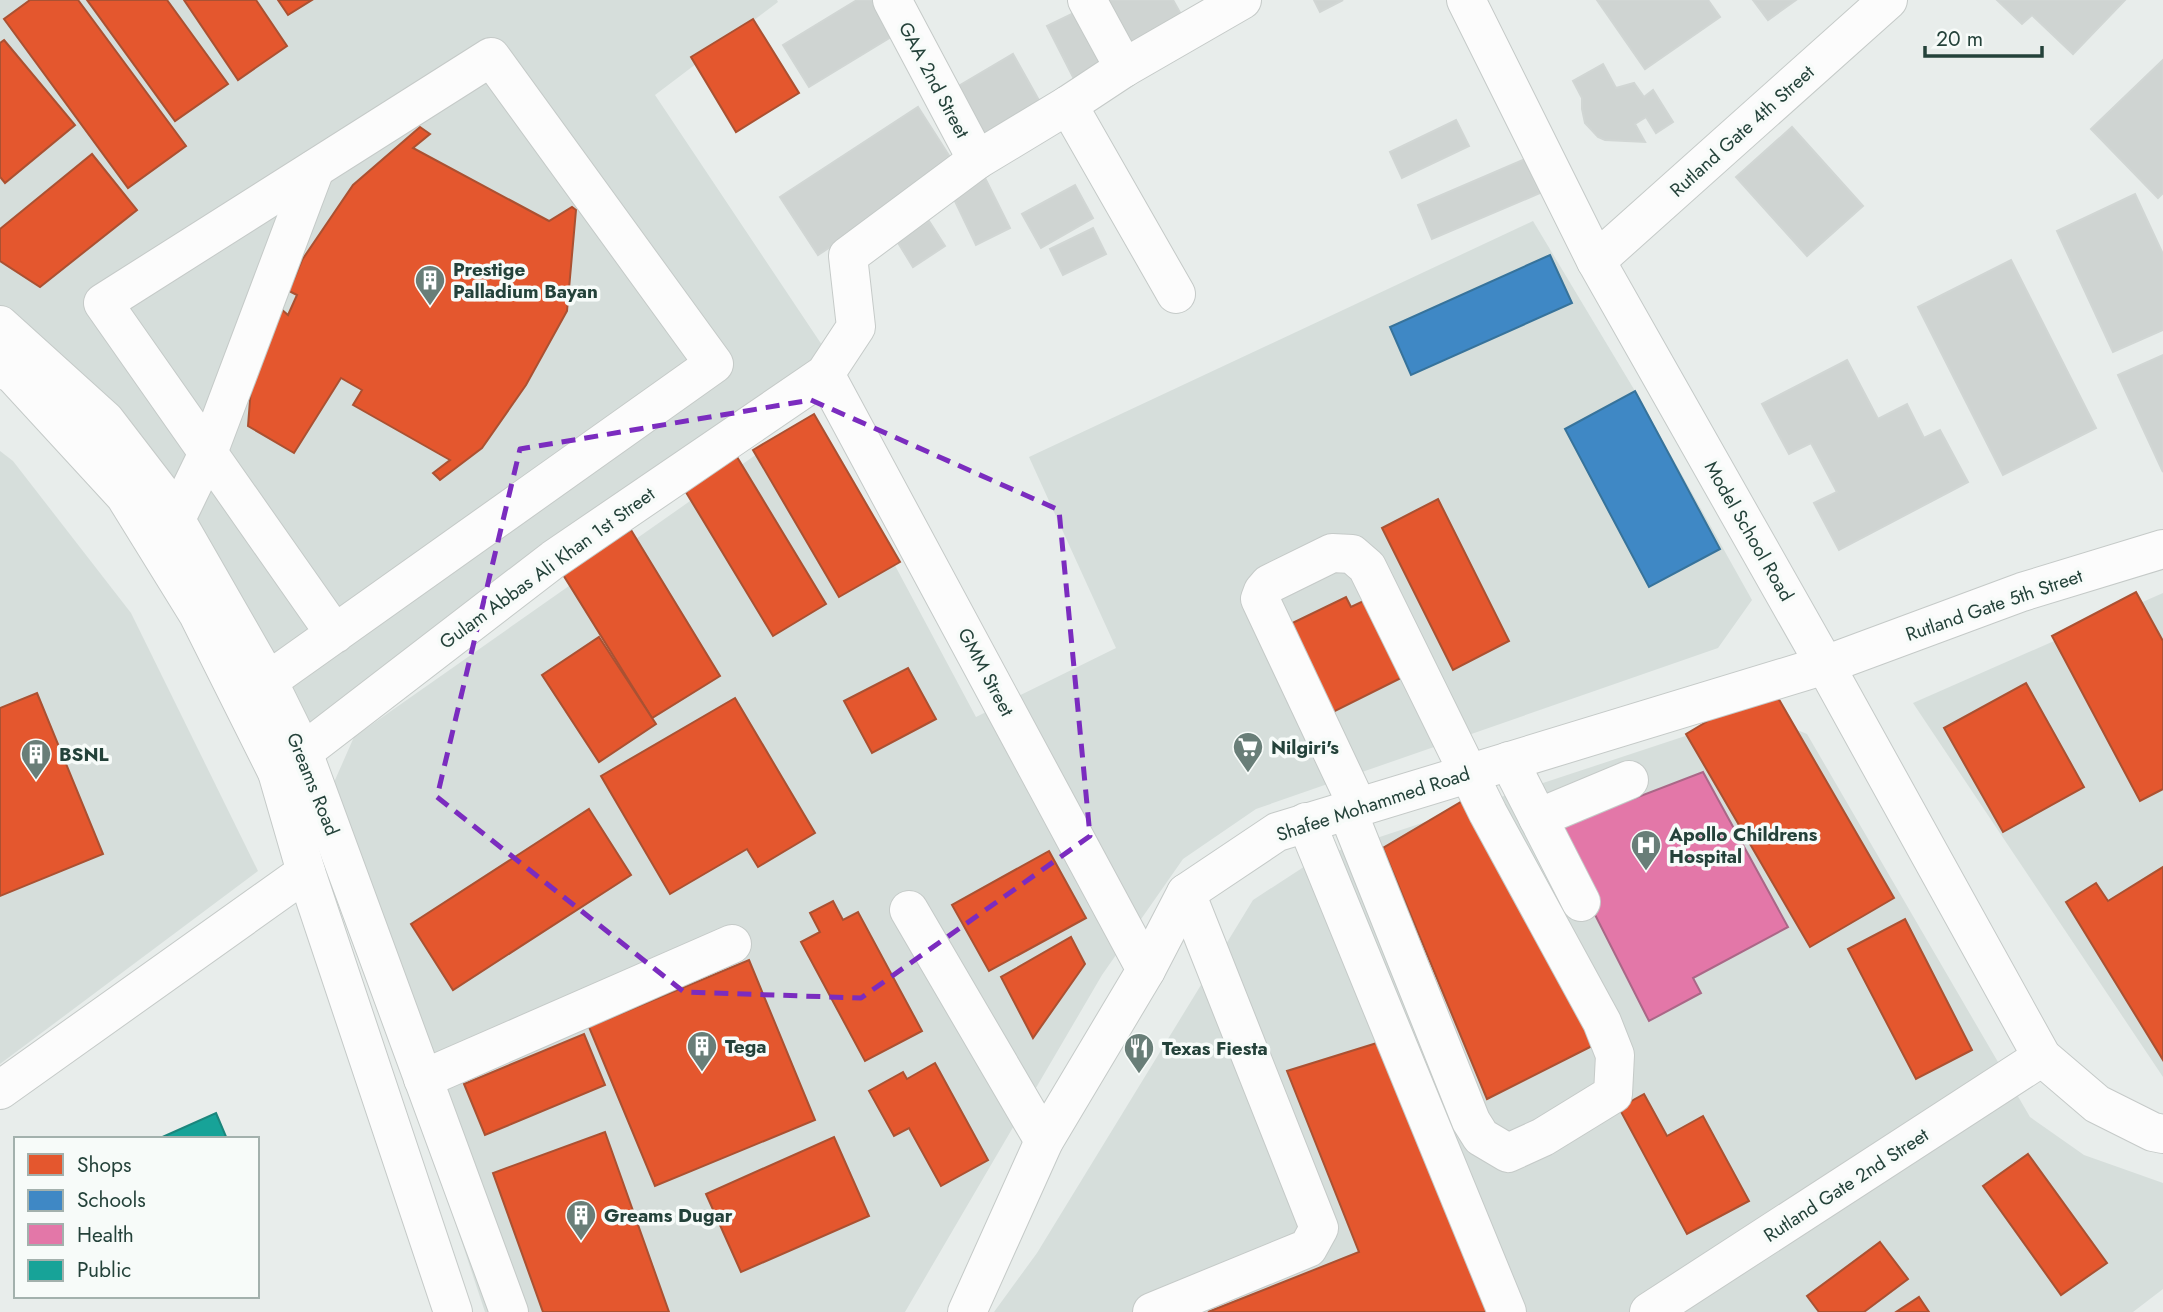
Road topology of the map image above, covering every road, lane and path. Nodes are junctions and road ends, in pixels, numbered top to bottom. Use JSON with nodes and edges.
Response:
{"nodes":[{"id":1,"x":892,"y":0,"type":"edge"},
{"id":2,"x":1087,"y":0,"type":"edge"},
{"id":3,"x":1242,"y":0,"type":"edge"},
{"id":4,"x":1466,"y":0,"type":"edge"},
{"id":5,"x":1888,"y":0,"type":"edge"},
{"id":6,"x":1124,"y":68,"type":"junction"},
{"id":7,"x":1068,"y":105,"type":"junction"},
{"id":8,"x":977,"y":160,"type":"junction"},
{"id":9,"x":315,"y":169,"type":"junction"},
{"id":10,"x":1596,"y":261,"type":"junction"},
{"id":11,"x":1176,"y":294,"type":"dead end"},
{"id":12,"x":0,"y":325,"type":"edge"},
{"id":13,"x":0,"y":368,"type":"edge"},
{"id":14,"x":825,"y":374,"type":"junction"},
{"id":15,"x":208,"y":453,"type":"junction"},
{"id":16,"x":176,"y":519,"type":"junction"},
{"id":17,"x":2163,"y":549,"type":"edge"},
{"id":18,"x":335,"y":634,"type":"junction"},
{"id":19,"x":1825,"y":665,"type":"junction"},
{"id":20,"x":268,"y":681,"type":"junction"},
{"id":21,"x":1509,"y":761,"type":"junction"},
{"id":22,"x":290,"y":762,"type":"junction"},
{"id":23,"x":1469,"y":774,"type":"junction"},
{"id":24,"x":1629,"y":780,"type":"dead end"},
{"id":25,"x":1353,"y":808,"type":"junction"},
{"id":26,"x":1538,"y":818,"type":"junction"},
{"id":27,"x":1306,"y":822,"type":"junction"},
{"id":28,"x":306,"y":872,"type":"junction"},
{"id":29,"x":1186,"y":893,"type":"junction"},
{"id":30,"x":1581,"y":902,"type":"dead end"},
{"id":31,"x":909,"y":911,"type":"dead end"},
{"id":32,"x":732,"y":944,"type":"dead end"},
{"id":33,"x":1146,"y":971,"type":"junction"},
{"id":34,"x":2042,"y":1057,"type":"junction"},
{"id":35,"x":423,"y":1079,"type":"junction"},
{"id":36,"x":0,"y":1090,"type":"edge"},
{"id":37,"x":2163,"y":1133,"type":"edge"},
{"id":38,"x":1044,"y":1141,"type":"junction"},
{"id":39,"x":453,"y":1312,"type":"edge"},
{"id":40,"x":509,"y":1312,"type":"edge"},
{"id":41,"x":967,"y":1312,"type":"edge"},
{"id":42,"x":1152,"y":1312,"type":"edge"},
{"id":43,"x":1507,"y":1312,"type":"edge"},
{"id":44,"x":1649,"y":1312,"type":"edge"}],
"edges":[{"from":1,"to":8,"type":"street","name":"GAA 2nd Street"},
{"from":2,"to":6,"type":"street"},
{"from":3,"to":6,"type":"street"},
{"from":4,"to":10,"type":"street","name":"Model School Road"},
{"from":5,"to":10,"type":"street","name":"Rutland Gate 4th Street"},
{"from":6,"to":7,"type":"street"},
{"from":7,"to":8,"type":"street"},
{"from":7,"to":11,"type":"street"},
{"from":8,"to":14,"type":"street"},
{"from":9,"to":15,"type":"street"},
{"from":9,"to":15,"type":"street"},
{"from":9,"to":18,"type":"street"},
{"from":10,"to":19,"type":"street","name":"Model School Road"},
{"from":12,"to":16,"type":"street","name":"Greams Road"},
{"from":13,"to":22,"type":"street","name":"Greams Road"},
{"from":14,"to":22,"type":"street","name":"Gulam Abbas Ali Khan 1st Street"},
{"from":14,"to":33,"type":"street","name":"GMM Street"},
{"from":15,"to":16,"type":"street"},
{"from":15,"to":18,"type":"street"},
{"from":16,"to":20,"type":"street","name":"Greams Road"},
{"from":17,"to":19,"type":"street","name":"Rutland Gate 5th Street"},
{"from":18,"to":20,"type":"street"},
{"from":19,"to":21,"type":"street","name":"Shafee Mohammed Road"},
{"from":19,"to":34,"type":"street","name":"Model School Road"},
{"from":20,"to":22,"type":"street","name":"Greams Road"},
{"from":21,"to":23,"type":"street","name":"Shafee Mohammed Road"},
{"from":21,"to":26,"type":"street"},
{"from":22,"to":28,"type":"street","name":"Greams Road"},
{"from":22,"to":35,"type":"street","name":"Greams Road"},
{"from":23,"to":25,"type":"street","name":"Shafee Mohammed Road"},
{"from":23,"to":25,"type":"street"},
{"from":23,"to":25,"type":"street"},
{"from":24,"to":26,"type":"street"},
{"from":25,"to":27,"type":"street","name":"Shafee Mohammed Road"},
{"from":26,"to":30,"type":"street"},
{"from":27,"to":29,"type":"street","name":"Shafee Mohammed Road"},
{"from":27,"to":43,"type":"street"},
{"from":28,"to":36,"type":"street"},
{"from":28,"to":39,"type":"street","name":"Greams Road"},
{"from":29,"to":33,"type":"street","name":"Shafee Mohammed Road"},
{"from":29,"to":42,"type":"street"},
{"from":31,"to":38,"type":"street"},
{"from":32,"to":35,"type":"street"},
{"from":33,"to":38,"type":"street","name":"Shafee Mohammed Road"},
{"from":34,"to":37,"type":"street"},
{"from":34,"to":44,"type":"street","name":"Rutland Gate 2nd Street"},
{"from":35,"to":40,"type":"street","name":"Greams Road"},
{"from":38,"to":41,"type":"street","name":"Shafee Mohammed Road"}]}
